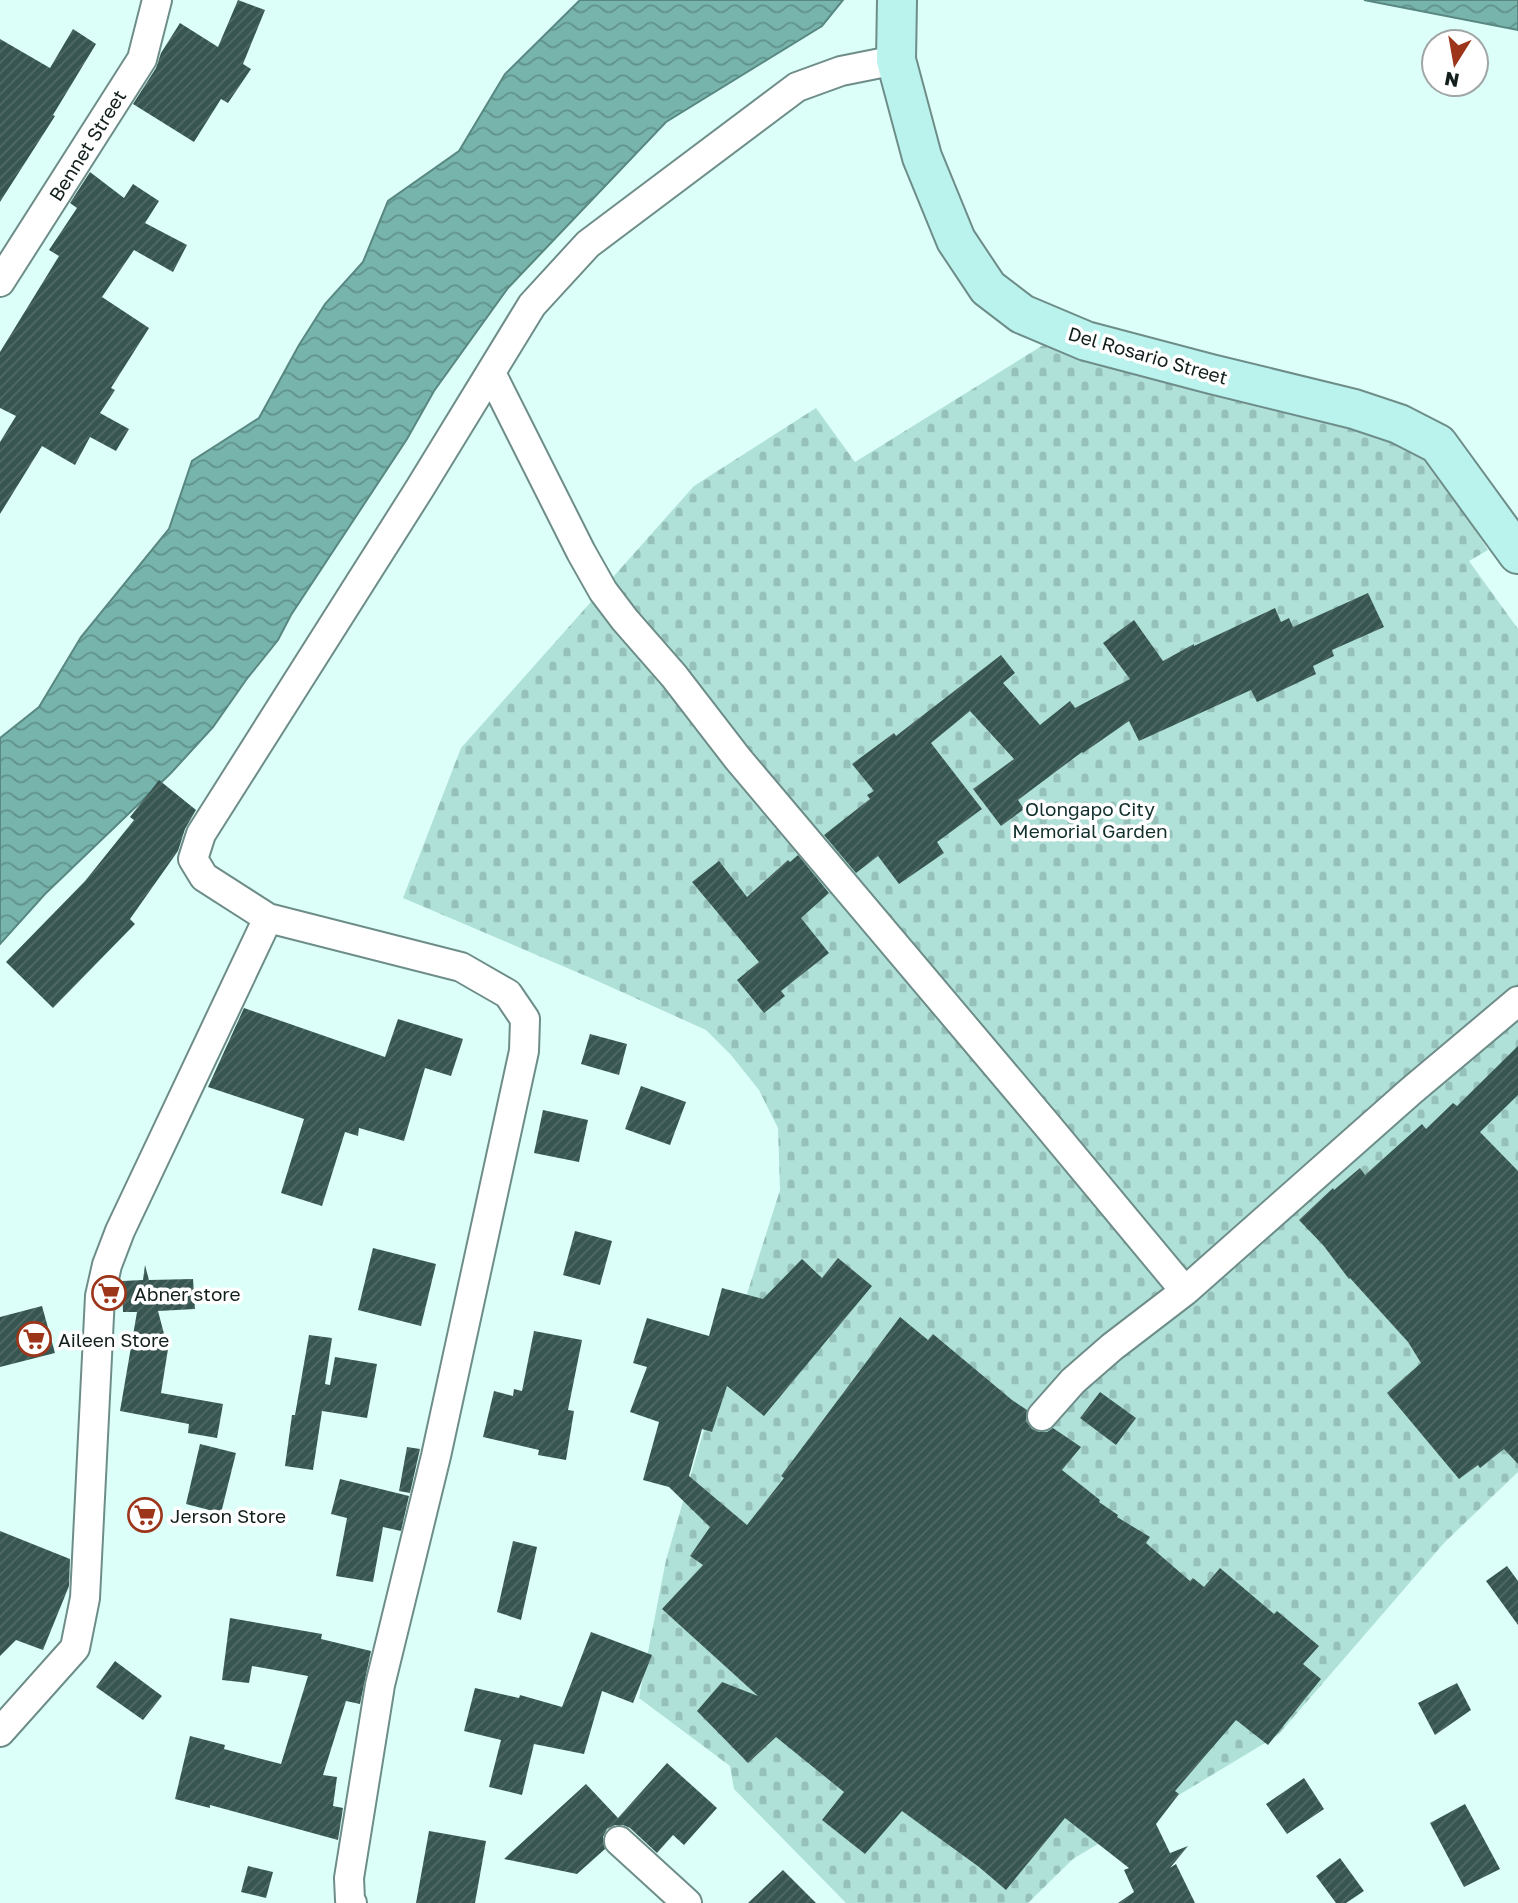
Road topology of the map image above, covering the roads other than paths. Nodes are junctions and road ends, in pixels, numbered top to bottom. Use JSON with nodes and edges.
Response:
{"nodes":[{"id":1,"x":157,"y":0,"type":"edge"},
{"id":2,"x":897,"y":0,"type":"edge"},
{"id":3,"x":896,"y":60,"type":"junction"},
{"id":4,"x":0,"y":282,"type":"edge"},
{"id":5,"x":491,"y":373,"type":"junction"},
{"id":6,"x":1518,"y":554,"type":"edge"},
{"id":7,"x":268,"y":918,"type":"junction"},
{"id":8,"x":1518,"y":1001,"type":"edge"},
{"id":9,"x":1185,"y":1291,"type":"junction"},
{"id":10,"x":1042,"y":1416,"type":"dead end"},
{"id":11,"x":0,"y":1731,"type":"edge"},
{"id":12,"x":619,"y":1841,"type":"dead end"},
{"id":13,"x":352,"y":1903,"type":"edge"},
{"id":14,"x":687,"y":1903,"type":"edge"}],
"edges":[{"from":1,"to":4,"type":"street","name":"Bennet Street"},
{"from":2,"to":3,"type":"main road","name":"Del Rosario Street"},
{"from":3,"to":5,"type":"street"},
{"from":3,"to":6,"type":"main road","name":"Del Rosario Street"},
{"from":5,"to":7,"type":"street"},
{"from":5,"to":9,"type":"street"},
{"from":7,"to":11,"type":"street"},
{"from":7,"to":13,"type":"street"},
{"from":8,"to":9,"type":"street"},
{"from":9,"to":10,"type":"street"},
{"from":12,"to":14,"type":"street"}]}
